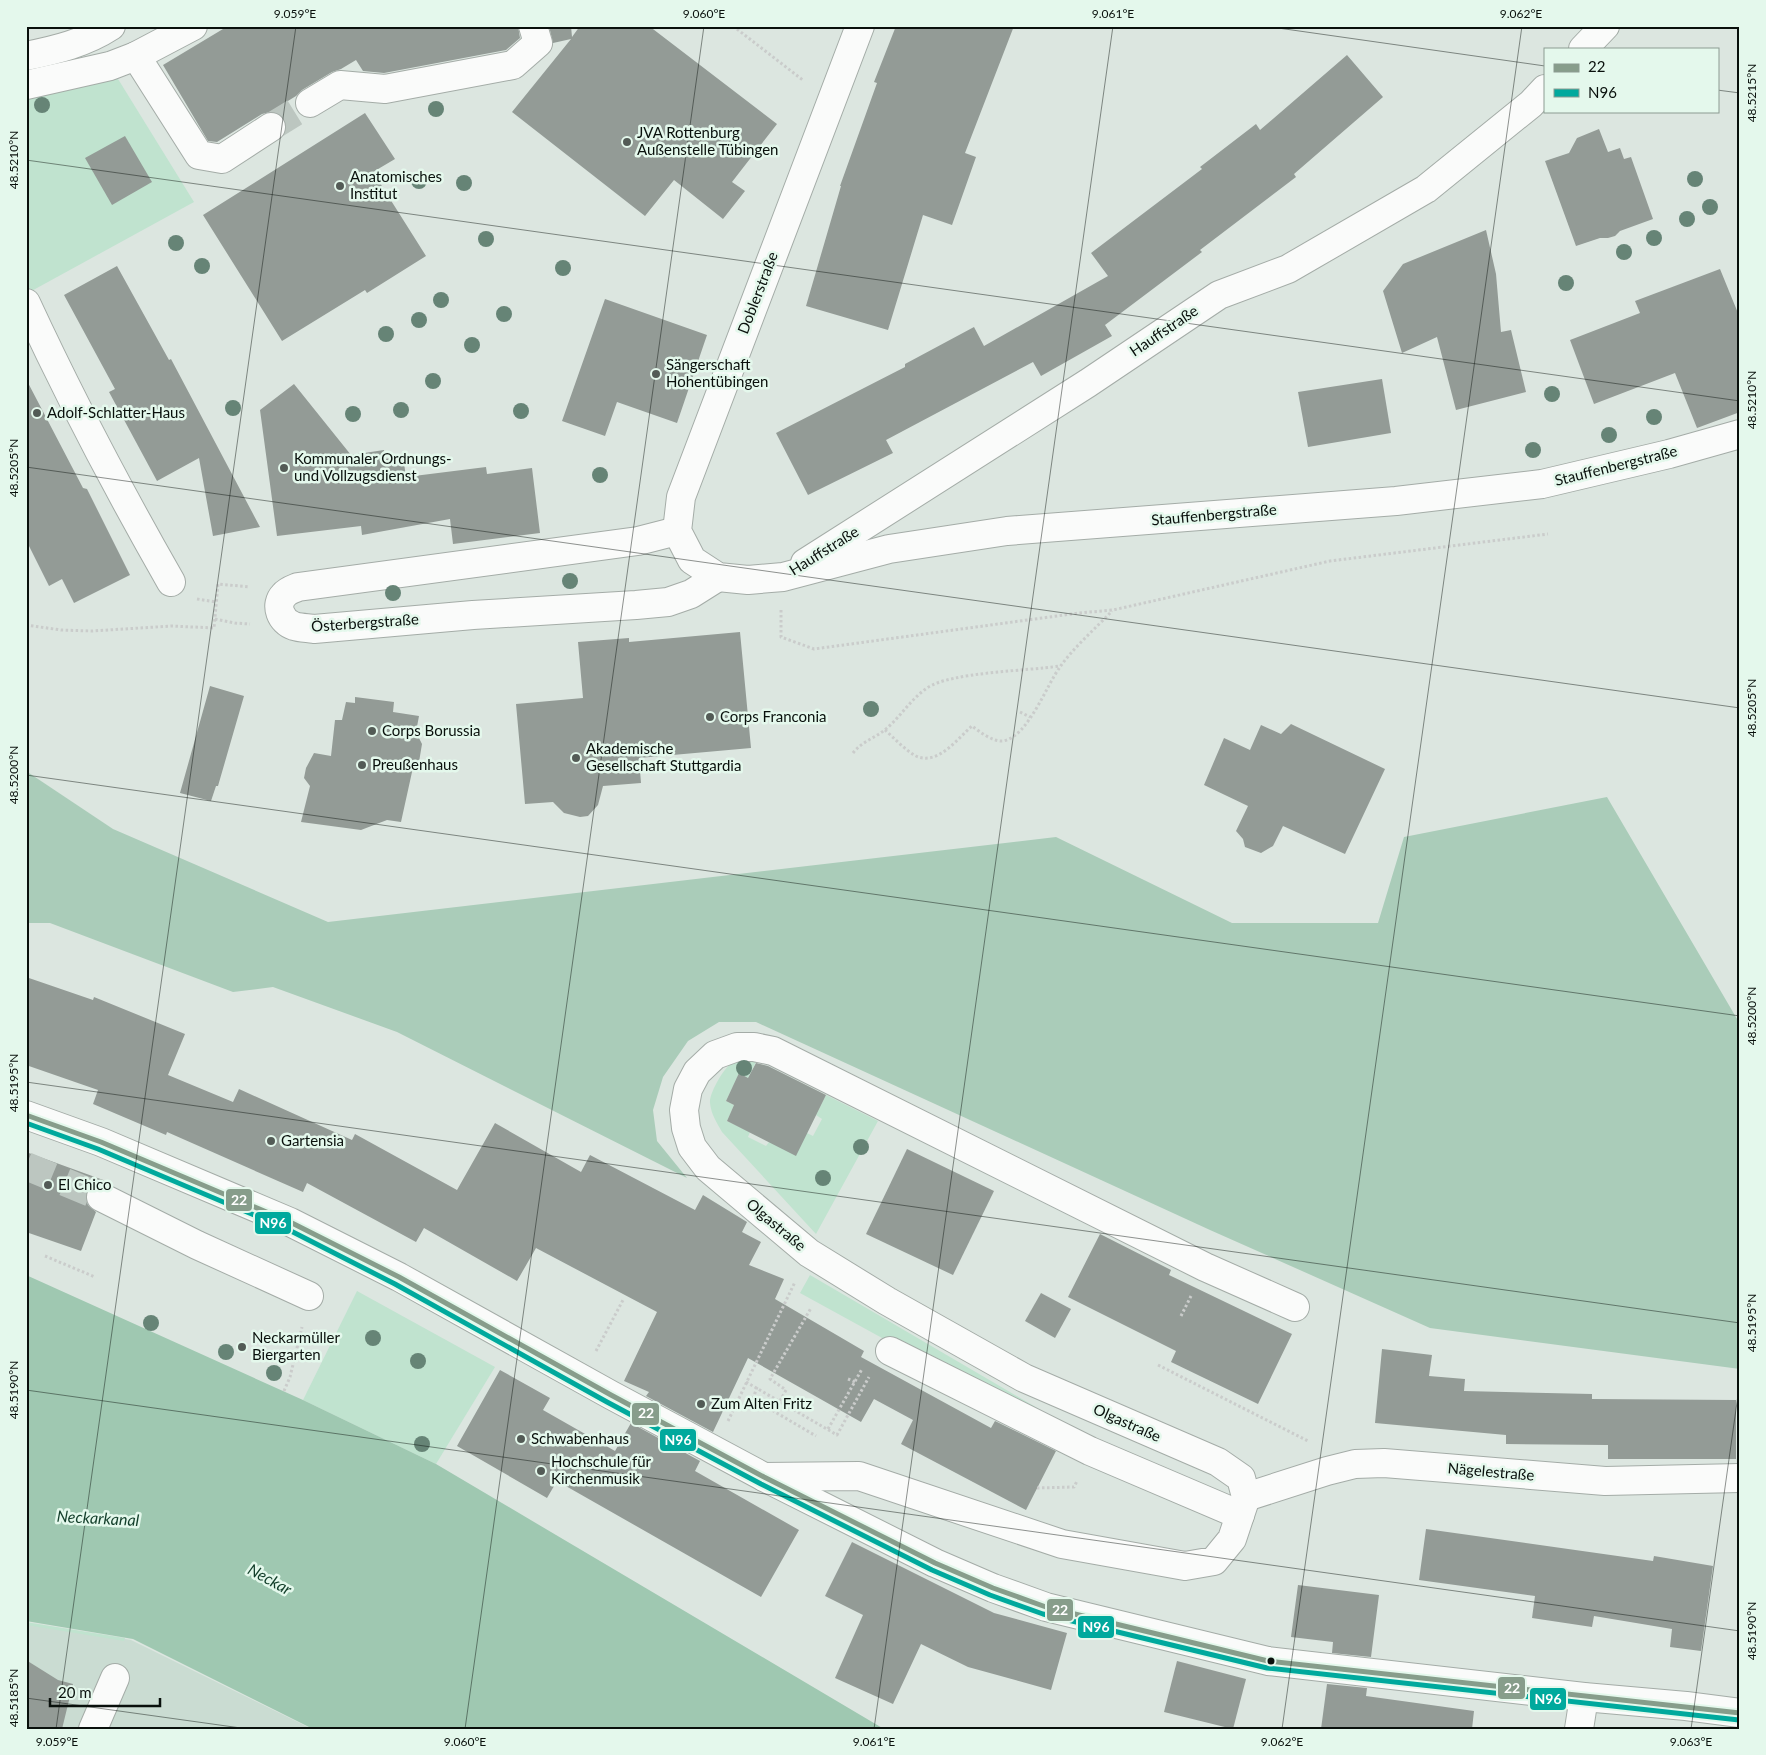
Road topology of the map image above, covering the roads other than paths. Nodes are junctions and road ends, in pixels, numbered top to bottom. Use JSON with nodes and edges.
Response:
{"nodes":[{"id":1,"x":111,"y":26,"type":"edge"},
{"id":2,"x":193,"y":26,"type":"edge"},
{"id":3,"x":533,"y":26,"type":"edge"},
{"id":4,"x":860,"y":26,"type":"edge"},
{"id":5,"x":1605,"y":26,"type":"edge"},
{"id":6,"x":1585,"y":48,"type":"edge"},
{"id":7,"x":26,"y":56,"type":"edge"},
{"id":8,"x":136,"y":56,"type":"junction"},
{"id":9,"x":26,"y":85,"type":"edge"},
{"id":10,"x":1544,"y":90,"type":"edge"},
{"id":11,"x":310,"y":103,"type":"tunnel mouth"},
{"id":12,"x":271,"y":127,"type":"tunnel mouth"},
{"id":13,"x":26,"y":303,"type":"edge"},
{"id":14,"x":1740,"y":434,"type":"edge"},
{"id":15,"x":677,"y":531,"type":"junction"},
{"id":16,"x":718,"y":577,"type":"junction"},
{"id":17,"x":782,"y":577,"type":"junction"},
{"id":18,"x":171,"y":582,"type":"dead end"},
{"id":19,"x":26,"y":1115,"type":"edge"},
{"id":20,"x":101,"y":1197,"type":"tunnel mouth"},
{"id":21,"x":309,"y":1296,"type":"road end"},
{"id":22,"x":1295,"y":1307,"type":"dead end"},
{"id":23,"x":890,"y":1351,"type":"dead end"},
{"id":24,"x":764,"y":1476,"type":"junction"},
{"id":25,"x":1740,"y":1478,"type":"edge"},
{"id":26,"x":1243,"y":1506,"type":"junction"},
{"id":27,"x":115,"y":1678,"type":"dead end"},
{"id":28,"x":1584,"y":1698,"type":"junction"},
{"id":29,"x":1740,"y":1713,"type":"edge"},
{"id":30,"x":93,"y":1729,"type":"edge"},
{"id":31,"x":1579,"y":1729,"type":"edge"}],
"edges":[{"from":1,"to":7,"type":"street"},
{"from":2,"to":8,"type":"street"},
{"from":3,"to":11,"type":"street"},
{"from":4,"to":15,"type":"street","name":"Doblerstraße"},
{"from":5,"to":6,"type":"street"},
{"from":8,"to":9,"type":"street"},
{"from":8,"to":12,"type":"street"},
{"from":10,"to":17,"type":"street","name":"Hauffstraße"},
{"from":13,"to":18,"type":"street"},
{"from":14,"to":17,"type":"street","name":"Stauffenbergstraße"},
{"from":15,"to":16,"type":"street","name":"Stauffenbergstraße"},
{"from":15,"to":16,"type":"street","name":"Österbergstraße"},
{"from":16,"to":17,"type":"street","name":"Stauffenbergstraße"},
{"from":19,"to":24,"type":"street"},
{"from":20,"to":21,"type":"street"},
{"from":22,"to":26,"type":"street","name":"Olgastraße"},
{"from":23,"to":26,"type":"street"},
{"from":24,"to":26,"type":"street"},
{"from":24,"to":28,"type":"street"},
{"from":25,"to":26,"type":"street","name":"Nägelestraße"},
{"from":27,"to":30,"type":"street"},
{"from":28,"to":29,"type":"street"},
{"from":28,"to":31,"type":"street"}]}
